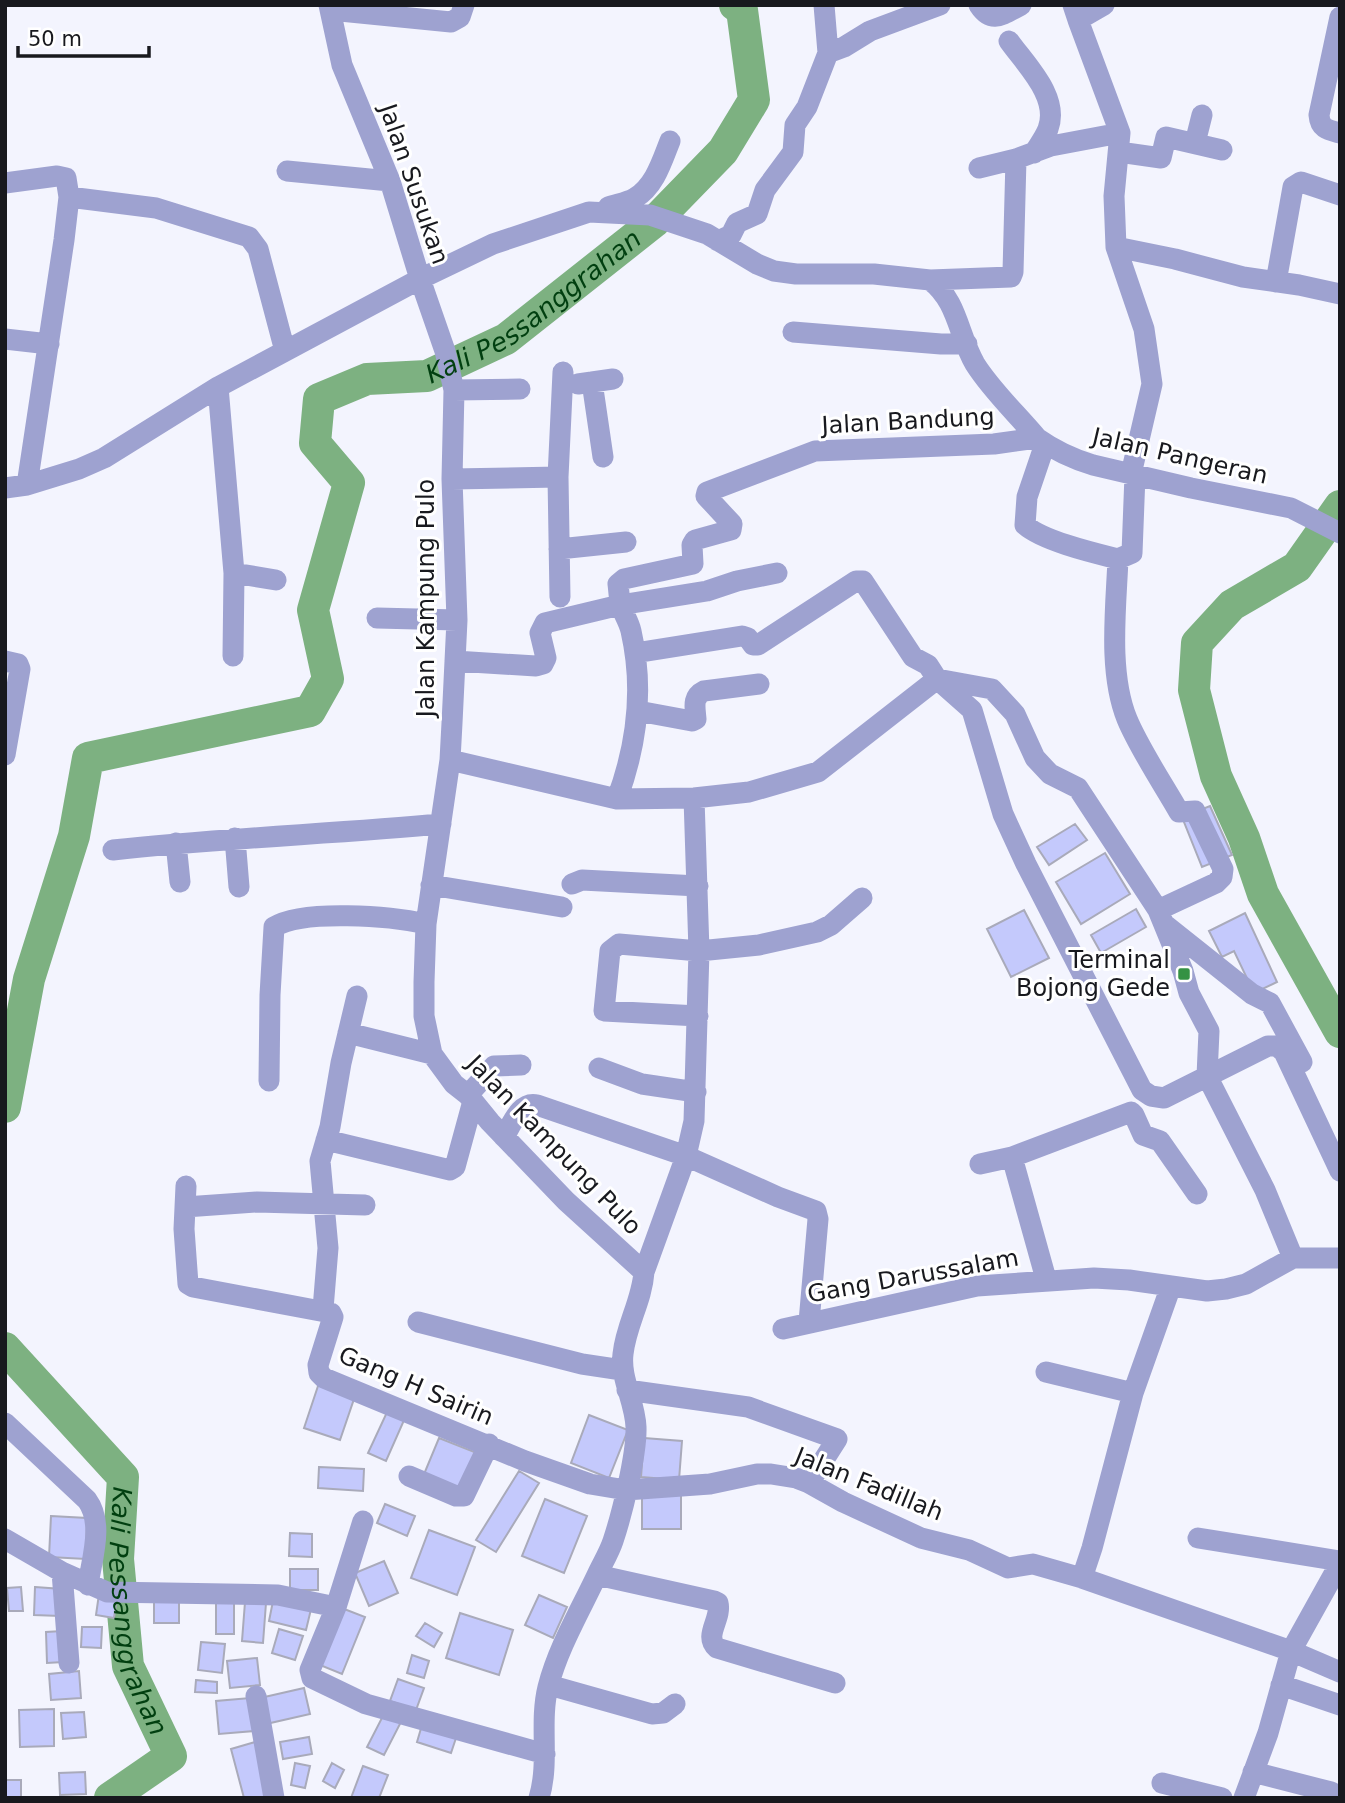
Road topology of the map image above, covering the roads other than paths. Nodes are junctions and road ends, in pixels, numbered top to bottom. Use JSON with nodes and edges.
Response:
{"nodes":[{"id":1,"x":464,"y":5,"type":"edge"},
{"id":2,"x":824,"y":5,"type":"edge"},
{"id":3,"x":940,"y":5,"type":"edge"},
{"id":4,"x":979,"y":5,"type":"edge"},
{"id":5,"x":1021,"y":5,"type":"edge"},
{"id":6,"x":1104,"y":5,"type":"edge"},
{"id":7,"x":330,"y":8,"type":"edge"},
{"id":8,"x":1076,"y":13,"type":"edge"},
{"id":9,"x":1340,"y":17,"type":"edge"},
{"id":10,"x":1009,"y":41,"type":"dead end"},
{"id":11,"x":828,"y":53,"type":"junction"},
{"id":12,"x":1202,"y":116,"type":"dead end"},
{"id":13,"x":1340,"y":133,"type":"edge"},
{"id":14,"x":670,"y":141,"type":"dead end"},
{"id":15,"x":1120,"y":143,"type":"junction"},
{"id":16,"x":1195,"y":143,"type":"junction"},
{"id":17,"x":1222,"y":150,"type":"dead end"},
{"id":18,"x":1025,"y":156,"type":"junction"},
{"id":19,"x":979,"y":168,"type":"dead end"},
{"id":20,"x":287,"y":171,"type":"dead end"},
{"id":21,"x":390,"y":181,"type":"junction"},
{"id":22,"x":5,"y":183,"type":"edge"},
{"id":23,"x":1340,"y":195,"type":"edge"},
{"id":24,"x":69,"y":197,"type":"junction"},
{"id":25,"x":589,"y":212,"type":"junction"},
{"id":26,"x":712,"y":238,"type":"junction"},
{"id":27,"x":1116,"y":247,"type":"junction"},
{"id":28,"x":420,"y":279,"type":"junction"},
{"id":29,"x":930,"y":279,"type":"junction"},
{"id":30,"x":1276,"y":282,"type":"junction"},
{"id":31,"x":1340,"y":294,"type":"edge"},
{"id":32,"x":793,"y":332,"type":"dead end"},
{"id":33,"x":5,"y":339,"type":"edge"},
{"id":34,"x":49,"y":344,"type":"junction"},
{"id":35,"x":967,"y":344,"type":"junction"},
{"id":36,"x":285,"y":351,"type":"junction"},
{"id":37,"x":453,"y":384,"type":"junction"},
{"id":38,"x":218,"y":387,"type":"junction"},
{"id":39,"x":520,"y":389,"type":"dead end"},
{"id":40,"x":1041,"y":441,"type":"junction"},
{"id":41,"x":603,"y":457,"type":"dead end"},
{"id":42,"x":1133,"y":474,"type":"junction"},
{"id":43,"x":558,"y":477,"type":"junction"},
{"id":44,"x":452,"y":479,"type":"junction"},
{"id":45,"x":27,"y":485,"type":"junction"},
{"id":46,"x":5,"y":488,"type":"edge"},
{"id":47,"x":1340,"y":533,"type":"edge"},
{"id":48,"x":626,"y":542,"type":"dead end"},
{"id":49,"x":559,"y":549,"type":"junction"},
{"id":50,"x":1118,"y":559,"type":"junction"},
{"id":51,"x":234,"y":573,"type":"junction"},
{"id":52,"x":777,"y":573,"type":"dead end"},
{"id":53,"x":276,"y":580,"type":"dead end"},
{"id":54,"x":560,"y":597,"type":"dead end"},
{"id":55,"x":620,"y":604,"type":"junction"},
{"id":56,"x":377,"y":618,"type":"dead end"},
{"id":57,"x":457,"y":620,"type":"junction"},
{"id":58,"x":635,"y":653,"type":"junction"},
{"id":59,"x":233,"y":656,"type":"dead end"},
{"id":60,"x":5,"y":661,"type":"edge"},
{"id":61,"x":455,"y":661,"type":"junction"},
{"id":62,"x":937,"y":679,"type":"junction"},
{"id":63,"x":760,"y":684,"type":"dead end"},
{"id":64,"x":638,"y":710,"type":"junction"},
{"id":65,"x":5,"y":755,"type":"edge"},
{"id":66,"x":450,"y":760,"type":"junction"},
{"id":67,"x":694,"y":798,"type":"junction"},
{"id":68,"x":617,"y":799,"type":"junction"},
{"id":69,"x":441,"y":824,"type":"junction"},
{"id":70,"x":235,"y":838,"type":"junction"},
{"id":71,"x":176,"y":843,"type":"junction"},
{"id":72,"x":113,"y":850,"type":"dead end"},
{"id":73,"x":180,"y":882,"type":"dead end"},
{"id":74,"x":572,"y":884,"type":"dead end"},
{"id":75,"x":431,"y":885,"type":"junction"},
{"id":76,"x":698,"y":886,"type":"junction"},
{"id":77,"x":239,"y":887,"type":"dead end"},
{"id":78,"x":862,"y":898,"type":"dead end"},
{"id":79,"x":562,"y":907,"type":"dead end"},
{"id":80,"x":1161,"y":917,"type":"junction"},
{"id":81,"x":426,"y":924,"type":"junction"},
{"id":82,"x":699,"y":951,"type":"junction"},
{"id":83,"x":357,"y":996,"type":"dead end"},
{"id":84,"x":698,"y":1016,"type":"junction"},
{"id":85,"x":348,"y":1033,"type":"junction"},
{"id":86,"x":432,"y":1054,"type":"junction"},
{"id":87,"x":521,"y":1065,"type":"dead end"},
{"id":88,"x":599,"y":1068,"type":"dead end"},
{"id":89,"x":1207,"y":1076,"type":"junction"},
{"id":90,"x":270,"y":1081,"type":"dead end"},
{"id":91,"x":696,"y":1092,"type":"junction"},
{"id":92,"x":470,"y":1098,"type":"junction"},
{"id":93,"x":1340,"y":1135,"type":"edge"},
{"id":94,"x":504,"y":1137,"type":"junction"},
{"id":95,"x":326,"y":1140,"type":"junction"},
{"id":96,"x":686,"y":1156,"type":"junction"},
{"id":97,"x":1012,"y":1157,"type":"junction"},
{"id":98,"x":980,"y":1164,"type":"dead end"},
{"id":99,"x":1340,"y":1171,"type":"edge"},
{"id":100,"x":1197,"y":1194,"type":"dead end"},
{"id":101,"x":323,"y":1204,"type":"junction"},
{"id":102,"x":365,"y":1205,"type":"dead end"},
{"id":103,"x":1293,"y":1258,"type":"junction"},
{"id":104,"x":1340,"y":1258,"type":"edge"},
{"id":105,"x":645,"y":1272,"type":"junction"},
{"id":106,"x":1046,"y":1279,"type":"junction"},
{"id":107,"x":1171,"y":1286,"type":"junction"},
{"id":108,"x":323,"y":1309,"type":"junction"},
{"id":109,"x":418,"y":1322,"type":"dead end"},
{"id":110,"x":809,"y":1322,"type":"junction"},
{"id":111,"x":783,"y":1329,"type":"dead end"},
{"id":112,"x":1046,"y":1372,"type":"dead end"},
{"id":113,"x":625,"y":1380,"type":"junction"},
{"id":114,"x":1133,"y":1393,"type":"junction"},
{"id":115,"x":5,"y":1423,"type":"edge"},
{"id":116,"x":489,"y":1444,"type":"junction"},
{"id":117,"x":409,"y":1476,"type":"dead end"},
{"id":118,"x":809,"y":1482,"type":"junction"},
{"id":119,"x":626,"y":1490,"type":"junction"},
{"id":120,"x":363,"y":1521,"type":"dead end"},
{"id":121,"x":1198,"y":1538,"type":"dead end"},
{"id":122,"x":5,"y":1539,"type":"edge"},
{"id":123,"x":1340,"y":1562,"type":"edge"},
{"id":124,"x":62,"y":1572,"type":"junction"},
{"id":125,"x":597,"y":1576,"type":"junction"},
{"id":126,"x":1082,"y":1578,"type":"junction"},
{"id":127,"x":98,"y":1588,"type":"junction"},
{"id":128,"x":336,"y":1607,"type":"junction"},
{"id":129,"x":1290,"y":1651,"type":"junction"},
{"id":130,"x":69,"y":1662,"type":"dead end"},
{"id":131,"x":1340,"y":1672,"type":"edge"},
{"id":132,"x":835,"y":1683,"type":"dead end"},
{"id":133,"x":549,"y":1685,"type":"junction"},
{"id":134,"x":1281,"y":1685,"type":"junction"},
{"id":135,"x":256,"y":1696,"type":"dead end"},
{"id":136,"x":675,"y":1703,"type":"dead end"},
{"id":137,"x":1340,"y":1704,"type":"edge"},
{"id":138,"x":545,"y":1754,"type":"junction"},
{"id":139,"x":1253,"y":1772,"type":"junction"},
{"id":140,"x":1162,"y":1783,"type":"dead end"},
{"id":141,"x":1340,"y":1796,"type":"edge"},
{"id":142,"x":274,"y":1798,"type":"edge"},
{"id":143,"x":539,"y":1798,"type":"edge"},
{"id":144,"x":1223,"y":1798,"type":"edge"},
{"id":145,"x":1244,"y":1798,"type":"edge"}],
"edges":[{"from":1,"to":7,"type":"street"},
{"from":2,"to":11,"type":"street"},
{"from":3,"to":11,"type":"street"},
{"from":4,"to":5,"type":"street"},
{"from":6,"to":8,"type":"street"},
{"from":7,"to":21,"type":"street","name":"Jalan Susukan"},
{"from":8,"to":15,"type":"street"},
{"from":9,"to":13,"type":"street"},
{"from":10,"to":18,"type":"street"},
{"from":11,"to":26,"type":"street"},
{"from":12,"to":16,"type":"street"},
{"from":14,"to":25,"type":"street"},
{"from":15,"to":16,"type":"street"},
{"from":15,"to":18,"type":"street"},
{"from":15,"to":27,"type":"street"},
{"from":16,"to":17,"type":"street"},
{"from":18,"to":19,"type":"street"},
{"from":18,"to":29,"type":"street"},
{"from":20,"to":21,"type":"street"},
{"from":21,"to":28,"type":"street","name":"Jalan Susukan"},
{"from":22,"to":24,"type":"street"},
{"from":23,"to":30,"type":"street"},
{"from":24,"to":34,"type":"street"},
{"from":24,"to":36,"type":"street"},
{"from":25,"to":26,"type":"street"},
{"from":25,"to":28,"type":"street"},
{"from":26,"to":29,"type":"street"},
{"from":27,"to":30,"type":"street"},
{"from":27,"to":42,"type":"street"},
{"from":28,"to":36,"type":"street"},
{"from":28,"to":37,"type":"street","name":"Jalan Susukan"},
{"from":29,"to":35,"type":"street","name":"Jalan Pangeran"},
{"from":30,"to":31,"type":"street"},
{"from":32,"to":35,"type":"street"},
{"from":33,"to":34,"type":"street"},
{"from":34,"to":45,"type":"street"},
{"from":35,"to":40,"type":"street","name":"Jalan Pangeran"},
{"from":36,"to":38,"type":"street"},
{"from":37,"to":39,"type":"street"},
{"from":37,"to":44,"type":"street","name":"Jalan Kampung Pulo"},
{"from":38,"to":45,"type":"street"},
{"from":38,"to":51,"type":"street"},
{"from":40,"to":42,"type":"street","name":"Jalan Pangeran"},
{"from":40,"to":50,"type":"street"},
{"from":40,"to":55,"type":"street","name":"Jalan Bandung"},
{"from":41,"to":43,"type":"street"},
{"from":42,"to":47,"type":"street","name":"Jalan Pangeran"},
{"from":42,"to":50,"type":"street"},
{"from":43,"to":44,"type":"street"},
{"from":43,"to":49,"type":"street"},
{"from":44,"to":57,"type":"street","name":"Jalan Kampung Pulo"},
{"from":45,"to":46,"type":"street"},
{"from":48,"to":49,"type":"street"},
{"from":49,"to":54,"type":"street"},
{"from":50,"to":80,"type":"street"},
{"from":51,"to":53,"type":"street"},
{"from":51,"to":59,"type":"street"},
{"from":52,"to":55,"type":"street"},
{"from":55,"to":58,"type":"street"},
{"from":55,"to":61,"type":"street"},
{"from":56,"to":57,"type":"street"},
{"from":57,"to":61,"type":"street","name":"Jalan Kampung Pulo"},
{"from":58,"to":62,"type":"street"},
{"from":58,"to":64,"type":"street"},
{"from":60,"to":65,"type":"street"},
{"from":61,"to":66,"type":"street","name":"Jalan Kampung Pulo"},
{"from":62,"to":67,"type":"street"},
{"from":62,"to":80,"type":"street"},
{"from":62,"to":89,"type":"street"},
{"from":63,"to":64,"type":"street"},
{"from":64,"to":68,"type":"street"},
{"from":66,"to":68,"type":"street"},
{"from":66,"to":69,"type":"street","name":"Jalan Kampung Pulo"},
{"from":67,"to":68,"type":"street"},
{"from":67,"to":76,"type":"street"},
{"from":69,"to":70,"type":"street"},
{"from":69,"to":75,"type":"street","name":"Jalan Kampung Pulo"},
{"from":70,"to":71,"type":"street"},
{"from":70,"to":77,"type":"street"},
{"from":71,"to":72,"type":"street"},
{"from":71,"to":73,"type":"street"},
{"from":74,"to":76,"type":"street"},
{"from":75,"to":79,"type":"street"},
{"from":75,"to":81,"type":"street","name":"Jalan Kampung Pulo"},
{"from":76,"to":82,"type":"street"},
{"from":78,"to":82,"type":"street"},
{"from":80,"to":89,"type":"street"},
{"from":80,"to":93,"type":"street"},
{"from":81,"to":86,"type":"street","name":"Jalan Kampung Pulo"},
{"from":81,"to":90,"type":"street"},
{"from":82,"to":84,"type":"street"},
{"from":82,"to":84,"type":"street"},
{"from":83,"to":85,"type":"street"},
{"from":84,"to":91,"type":"street"},
{"from":85,"to":86,"type":"street"},
{"from":85,"to":95,"type":"street"},
{"from":86,"to":92,"type":"street","name":"Jalan Kampung Pulo"},
{"from":87,"to":92,"type":"street"},
{"from":88,"to":91,"type":"street"},
{"from":89,"to":99,"type":"street"},
{"from":89,"to":103,"type":"street"},
{"from":91,"to":96,"type":"street"},
{"from":92,"to":94,"type":"street","name":"Jalan Kampung Pulo"},
{"from":92,"to":95,"type":"street"},
{"from":94,"to":96,"type":"street"},
{"from":94,"to":105,"type":"street","name":"Jalan Kampung Pulo"},
{"from":95,"to":101,"type":"street"},
{"from":96,"to":105,"type":"street"},
{"from":96,"to":110,"type":"street"},
{"from":97,"to":98,"type":"street"},
{"from":97,"to":100,"type":"street"},
{"from":97,"to":106,"type":"street"},
{"from":101,"to":102,"type":"street"},
{"from":101,"to":108,"type":"street"},
{"from":101,"to":108,"type":"street"},
{"from":103,"to":104,"type":"street","name":"Gang Darussalam"},
{"from":103,"to":107,"type":"street","name":"Gang Darussalam"},
{"from":105,"to":113,"type":"street","name":"Jalan Kampung Pulo"},
{"from":106,"to":107,"type":"street","name":"Gang Darussalam"},
{"from":106,"to":110,"type":"street","name":"Gang Darussalam"},
{"from":107,"to":114,"type":"street"},
{"from":108,"to":116,"type":"street","name":"Gang H Sairin"},
{"from":109,"to":113,"type":"street"},
{"from":110,"to":111,"type":"street","name":"Gang Darussalam"},
{"from":112,"to":114,"type":"street"},
{"from":113,"to":118,"type":"street"},
{"from":113,"to":119,"type":"street","name":"Jalan Kampung Pulo"},
{"from":114,"to":126,"type":"street"},
{"from":115,"to":127,"type":"street"},
{"from":116,"to":117,"type":"street"},
{"from":116,"to":119,"type":"street","name":"Gang H Sairin"},
{"from":118,"to":119,"type":"street","name":"Jalan Fadillah"},
{"from":118,"to":126,"type":"street","name":"Jalan Fadillah"},
{"from":119,"to":125,"type":"street","name":"Jalan Kampung Pulo"},
{"from":120,"to":128,"type":"street"},
{"from":121,"to":123,"type":"street"},
{"from":122,"to":124,"type":"street"},
{"from":123,"to":129,"type":"street"},
{"from":124,"to":127,"type":"street"},
{"from":124,"to":130,"type":"street"},
{"from":125,"to":132,"type":"street"},
{"from":125,"to":133,"type":"street","name":"Jalan Kampung Pulo"},
{"from":126,"to":129,"type":"street"},
{"from":127,"to":128,"type":"street"},
{"from":128,"to":138,"type":"street"},
{"from":129,"to":131,"type":"street"},
{"from":129,"to":134,"type":"street"},
{"from":133,"to":136,"type":"street"},
{"from":133,"to":138,"type":"street","name":"Jalan Kampung Pulo"},
{"from":134,"to":137,"type":"street"},
{"from":134,"to":139,"type":"street"},
{"from":135,"to":142,"type":"street"},
{"from":138,"to":143,"type":"street","name":"Jalan Kampung Pulo"},
{"from":139,"to":141,"type":"street"},
{"from":139,"to":145,"type":"street"},
{"from":140,"to":144,"type":"street"}]}
